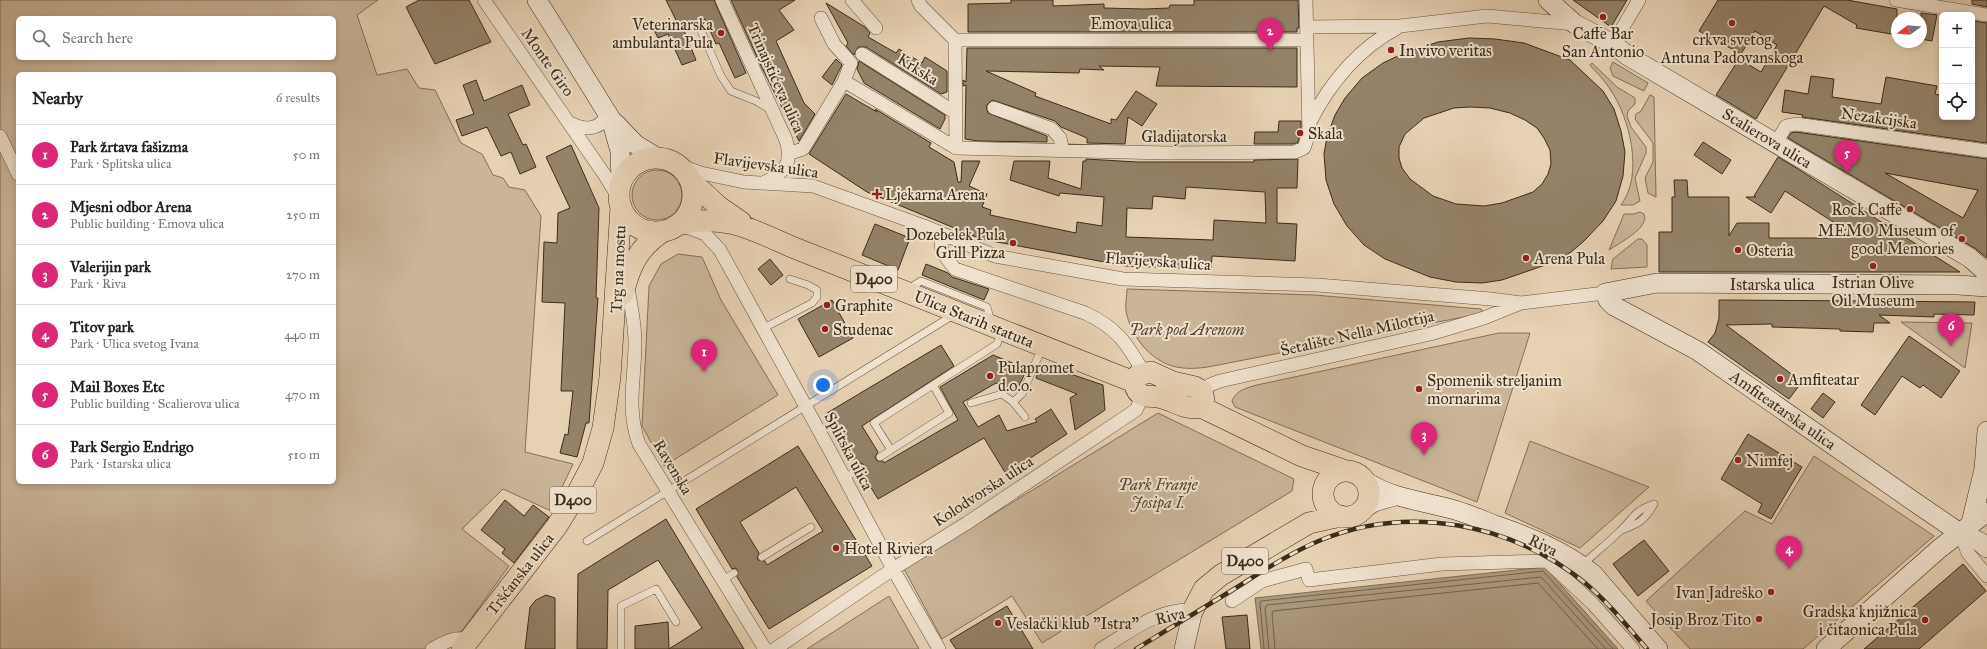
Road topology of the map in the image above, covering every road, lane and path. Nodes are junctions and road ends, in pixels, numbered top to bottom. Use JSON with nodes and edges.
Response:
{"nodes":[{"id":1,"x":484,"y":0,"type":"edge"},
{"id":2,"x":537,"y":0,"type":"edge"},
{"id":3,"x":722,"y":0,"type":"edge"},
{"id":4,"x":852,"y":0,"type":"edge"},
{"id":5,"x":918,"y":0,"type":"edge"},
{"id":6,"x":1306,"y":0,"type":"edge"},
{"id":7,"x":1548,"y":0,"type":"edge"},
{"id":8,"x":1639,"y":0,"type":"edge"},
{"id":9,"x":1896,"y":0,"type":"edge"},
{"id":10,"x":1987,"y":15,"type":"edge"},
{"id":11,"x":821,"y":18,"type":"dead end"},
{"id":12,"x":1575,"y":24,"type":"junction"},
{"id":13,"x":699,"y":26,"type":"dead end"},
{"id":14,"x":1400,"y":26,"type":"junction"},
{"id":15,"x":876,"y":28,"type":"dead end"},
{"id":16,"x":1307,"y":34,"type":"junction"},
{"id":17,"x":955,"y":40,"type":"junction"},
{"id":18,"x":1613,"y":44,"type":"junction"},
{"id":19,"x":862,"y":54,"type":"dead end"},
{"id":20,"x":844,"y":81,"type":"junction"},
{"id":21,"x":994,"y":108,"type":"dead end"},
{"id":22,"x":773,"y":111,"type":"junction"},
{"id":23,"x":956,"y":113,"type":"junction"},
{"id":24,"x":610,"y":116,"type":"junction"},
{"id":25,"x":570,"y":123,"type":"junction"},
{"id":26,"x":1309,"y":125,"type":"junction"},
{"id":27,"x":0,"y":136,"type":"edge"},
{"id":28,"x":1776,"y":143,"type":"junction"},
{"id":29,"x":956,"y":148,"type":"junction"},
{"id":30,"x":1987,"y":151,"type":"edge"},
{"id":31,"x":1062,"y":152,"type":"junction"},
{"id":32,"x":790,"y":153,"type":"junction"},
{"id":33,"x":667,"y":161,"type":"junction"},
{"id":34,"x":16,"y":170,"type":"edge"},
{"id":35,"x":689,"y":179,"type":"junction"},
{"id":36,"x":762,"y":184,"type":"junction"},
{"id":37,"x":620,"y":196,"type":"junction"},
{"id":38,"x":748,"y":227,"type":"junction"},
{"id":39,"x":670,"y":228,"type":"junction"},
{"id":40,"x":940,"y":233,"type":"junction"},
{"id":41,"x":1987,"y":273,"type":"edge"},
{"id":42,"x":790,"y":279,"type":"dead end"},
{"id":43,"x":626,"y":280,"type":"junction"},
{"id":44,"x":1987,"y":287,"type":"edge"},
{"id":45,"x":904,"y":291,"type":"junction"},
{"id":46,"x":1605,"y":293,"type":"junction"},
{"id":47,"x":1520,"y":303,"type":"junction"},
{"id":48,"x":958,"y":312,"type":"junction"},
{"id":49,"x":615,"y":322,"type":"junction"},
{"id":50,"x":997,"y":328,"type":"junction"},
{"id":51,"x":762,"y":329,"type":"junction"},
{"id":52,"x":1043,"y":346,"type":"junction"},
{"id":53,"x":1140,"y":383,"type":"junction"},
{"id":54,"x":933,"y":385,"type":"junction"},
{"id":55,"x":1201,"y":399,"type":"junction"},
{"id":56,"x":1013,"y":402,"type":"junction"},
{"id":57,"x":972,"y":403,"type":"dead end"},
{"id":58,"x":806,"y":407,"type":"junction"},
{"id":59,"x":1025,"y":417,"type":"dead end"},
{"id":60,"x":1987,"y":431,"type":"edge"},
{"id":61,"x":890,"y":450,"type":"junction"},
{"id":62,"x":880,"y":456,"type":"dead end"},
{"id":63,"x":1302,"y":456,"type":"junction"},
{"id":64,"x":860,"y":468,"type":"dead end"},
{"id":65,"x":1346,"y":471,"type":"junction"},
{"id":66,"x":1985,"y":476,"type":"edge"},
{"id":67,"x":844,"y":478,"type":"junction"},
{"id":68,"x":1365,"y":481,"type":"junction"},
{"id":69,"x":668,"y":491,"type":"junction"},
{"id":70,"x":1324,"y":493,"type":"junction"},
{"id":71,"x":1395,"y":496,"type":"junction"},
{"id":72,"x":1363,"y":509,"type":"junction"},
{"id":73,"x":1987,"y":512,"type":"edge"},
{"id":74,"x":1341,"y":516,"type":"junction"},
{"id":75,"x":1310,"y":523,"type":"junction"},
{"id":76,"x":811,"y":527,"type":"dead end"},
{"id":77,"x":1965,"y":528,"type":"junction"},
{"id":78,"x":1622,"y":530,"type":"dead end"},
{"id":79,"x":587,"y":541,"type":"dead end"},
{"id":80,"x":1987,"y":548,"type":"edge"},
{"id":81,"x":762,"y":557,"type":"dead end"},
{"id":82,"x":1582,"y":565,"type":"junction"},
{"id":83,"x":893,"y":569,"type":"junction"},
{"id":84,"x":734,"y":573,"type":"dead end"},
{"id":85,"x":1987,"y":576,"type":"edge"},
{"id":86,"x":723,"y":580,"type":"junction"},
{"id":87,"x":1232,"y":601,"type":"dead end"},
{"id":88,"x":1193,"y":610,"type":"junction"},
{"id":89,"x":676,"y":622,"type":"dead end"},
{"id":90,"x":465,"y":645,"type":"edge"},
{"id":91,"x":432,"y":649,"type":"edge"},
{"id":92,"x":621,"y":649,"type":"edge"},
{"id":93,"x":765,"y":649,"type":"edge"},
{"id":94,"x":775,"y":649,"type":"edge"},
{"id":95,"x":939,"y":649,"type":"edge"},
{"id":96,"x":1102,"y":649,"type":"edge"},
{"id":97,"x":1184,"y":649,"type":"edge"},
{"id":98,"x":1633,"y":649,"type":"edge"},
{"id":99,"x":1658,"y":649,"type":"edge"},
{"id":100,"x":1826,"y":649,"type":"edge"}],
"edges":[{"from":1,"to":25,"type":"street","name":"Monte Giro"},
{"from":2,"to":24,"type":"street"},
{"from":3,"to":22,"type":"street","name":"Trinajstićeva ulica"},
{"from":4,"to":15,"type":"street"},
{"from":5,"to":17,"type":"street"},
{"from":6,"to":16,"type":"street"},
{"from":7,"to":12,"type":"street","name":"Scalierova ulica"},
{"from":8,"to":18,"type":"street"},
{"from":9,"to":10,"type":"street"},
{"from":11,"to":20,"type":"street"},
{"from":12,"to":14,"type":"street","name":"Emova ulica"},
{"from":12,"to":18,"type":"street","name":"Scalierova ulica"},
{"from":13,"to":22,"type":"lane"},
{"from":14,"to":16,"type":"street","name":"Emova ulica"},
{"from":14,"to":26,"type":"street"},
{"from":16,"to":17,"type":"street","name":"Emova ulica"},
{"from":16,"to":26,"type":"street"},
{"from":17,"to":23,"type":"street"},
{"from":18,"to":28,"type":"street","name":"Scalierova ulica"},
{"from":19,"to":23,"type":"street","name":"Krkska"},
{"from":20,"to":29,"type":"street","name":"Gladijatorska"},
{"from":20,"to":32,"type":"street"},
{"from":21,"to":31,"type":"street"},
{"from":22,"to":32,"type":"street","name":"Trinajstićeva ulica"},
{"from":23,"to":29,"type":"street"},
{"from":24,"to":25,"type":"street"},
{"from":24,"to":33,"type":"street"},
{"from":24,"to":37,"type":"street"},
{"from":25,"to":37,"type":"street","name":"Trg na mostu"},
{"from":26,"to":31,"type":"street","name":"Gladijatorska"},
{"from":27,"to":34,"type":"street"},
{"from":28,"to":30,"type":"street","name":"Nezakcijska"},
{"from":28,"to":41,"type":"street","name":"Scalierova ulica"},
{"from":29,"to":31,"type":"street","name":"Gladijatorska"},
{"from":32,"to":36,"type":"street","name":"Trinajstićeva ulica"},
{"from":33,"to":35,"type":"main road","number":"D400"},
{"from":33,"to":36,"type":"street","name":"Flavijevska ulica"},
{"from":33,"to":37,"type":"main road"},
{"from":35,"to":38,"type":"main road","number":"D400"},
{"from":35,"to":39,"type":"main road","name":"Trg na mostu","number":"D400"},
{"from":36,"to":40,"type":"street","name":"Flavijevska ulica"},
{"from":37,"to":39,"type":"main road","name":"Trg na mostu","number":"D400"},
{"from":37,"to":49,"type":"main road","name":"Trg na mostu","number":"D400"},
{"from":38,"to":39,"type":"main road","name":"Trg na mostu","number":"D400"},
{"from":38,"to":45,"type":"main road","name":"Ulica Starih statuta","number":"D400"},
{"from":39,"to":43,"type":"main road","name":"Trg na mostu","number":"D400"},
{"from":39,"to":51,"type":"street","name":"Splitska ulica"},
{"from":40,"to":47,"type":"street","name":"Flavijevska ulica"},
{"from":40,"to":53,"type":"street"},
{"from":42,"to":51,"type":"lane"},
{"from":43,"to":49,"type":"main road","name":"Trg na mostu","number":"D400"},
{"from":43,"to":69,"type":"street","name":"Ravenska"},
{"from":44,"to":46,"type":"street","name":"Istarska ulica"},
{"from":45,"to":48,"type":"main road","name":"Ulica Starih statuta","number":"D400"},
{"from":45,"to":50,"type":"lane"},
{"from":46,"to":47,"type":"street","name":"Flavijevska ulica"},
{"from":46,"to":77,"type":"street","name":"Amfiteatarska ulica"},
{"from":47,"to":55,"type":"street","name":"Šetalište Nella Milottija"},
{"from":48,"to":50,"type":"main road","name":"Ulica Starih statuta","number":"D400"},
{"from":48,"to":58,"type":"lane"},
{"from":49,"to":90,"type":"main road","name":"Tršćanska ulica","number":"D400"},
{"from":50,"to":52,"type":"main road","name":"Ulica Starih statuta","number":"D400"},
{"from":50,"to":54,"type":"lane"},
{"from":51,"to":58,"type":"street","name":"Splitska ulica"},
{"from":52,"to":53,"type":"main road","name":"Ulica Starih statuta","number":"D400"},
{"from":52,"to":56,"type":"lane"},
{"from":53,"to":55,"type":"main road","name":"Ulica Starih statuta","number":"D400"},
{"from":53,"to":83,"type":"street","name":"Kolodvorska ulica"},
{"from":54,"to":61,"type":"lane"},
{"from":54,"to":61,"type":"lane"},
{"from":55,"to":63,"type":"main road","name":"Ulica Starih statuta","number":"D400"},
{"from":56,"to":57,"type":"lane"},
{"from":56,"to":59,"type":"lane"},
{"from":58,"to":67,"type":"street","name":"Splitska ulica"},
{"from":58,"to":69,"type":"lane"},
{"from":60,"to":66,"type":"street"},
{"from":61,"to":62,"type":"lane"},
{"from":63,"to":65,"type":"main road","name":"Ulica Starih statuta","number":"D400"},
{"from":63,"to":70,"type":"main road","name":"Ulica Starih statuta","number":"D400"},
{"from":64,"to":67,"type":"lane"},
{"from":65,"to":68,"type":"main road","number":"D400"},
{"from":65,"to":70,"type":"main road","number":"D400"},
{"from":66,"to":77,"type":"street"},
{"from":67,"to":83,"type":"street","name":"Splitska ulica"},
{"from":68,"to":71,"type":"street","name":"Riva"},
{"from":68,"to":72,"type":"main road"},
{"from":69,"to":79,"type":"lane"},
{"from":69,"to":86,"type":"street","name":"Ravenska"},
{"from":70,"to":74,"type":"main road","number":"D400"},
{"from":70,"to":75,"type":"main road","name":"Riva","number":"D400"},
{"from":71,"to":72,"type":"street","name":"Riva"},
{"from":71,"to":82,"type":"street","name":"Riva"},
{"from":72,"to":74,"type":"main road","number":"D400"},
{"from":73,"to":77,"type":"street"},
{"from":74,"to":75,"type":"main road","name":"Riva","number":"D400"},
{"from":75,"to":88,"type":"main road","name":"Riva","number":"D400"},
{"from":76,"to":81,"type":"lane"},
{"from":77,"to":80,"type":"street","name":"Amfiteatarska ulica"},
{"from":77,"to":85,"type":"street"},
{"from":77,"to":100,"type":"street"},
{"from":78,"to":82,"type":"lane"},
{"from":82,"to":99,"type":"street","name":"Riva"},
{"from":83,"to":94,"type":"street","name":"Kolodvorska ulica"},
{"from":83,"to":95,"type":"street","name":"Splitska ulica"},
{"from":84,"to":86,"type":"lane"},
{"from":86,"to":93,"type":"street","name":"Ravenska"},
{"from":87,"to":98,"type":"street"},
{"from":88,"to":96,"type":"street","name":"Riva"},
{"from":88,"to":97,"type":"street"},
{"from":89,"to":92,"type":"lane"},
{"from":90,"to":91,"type":"street","name":"Tršćanska ulica"}]}
